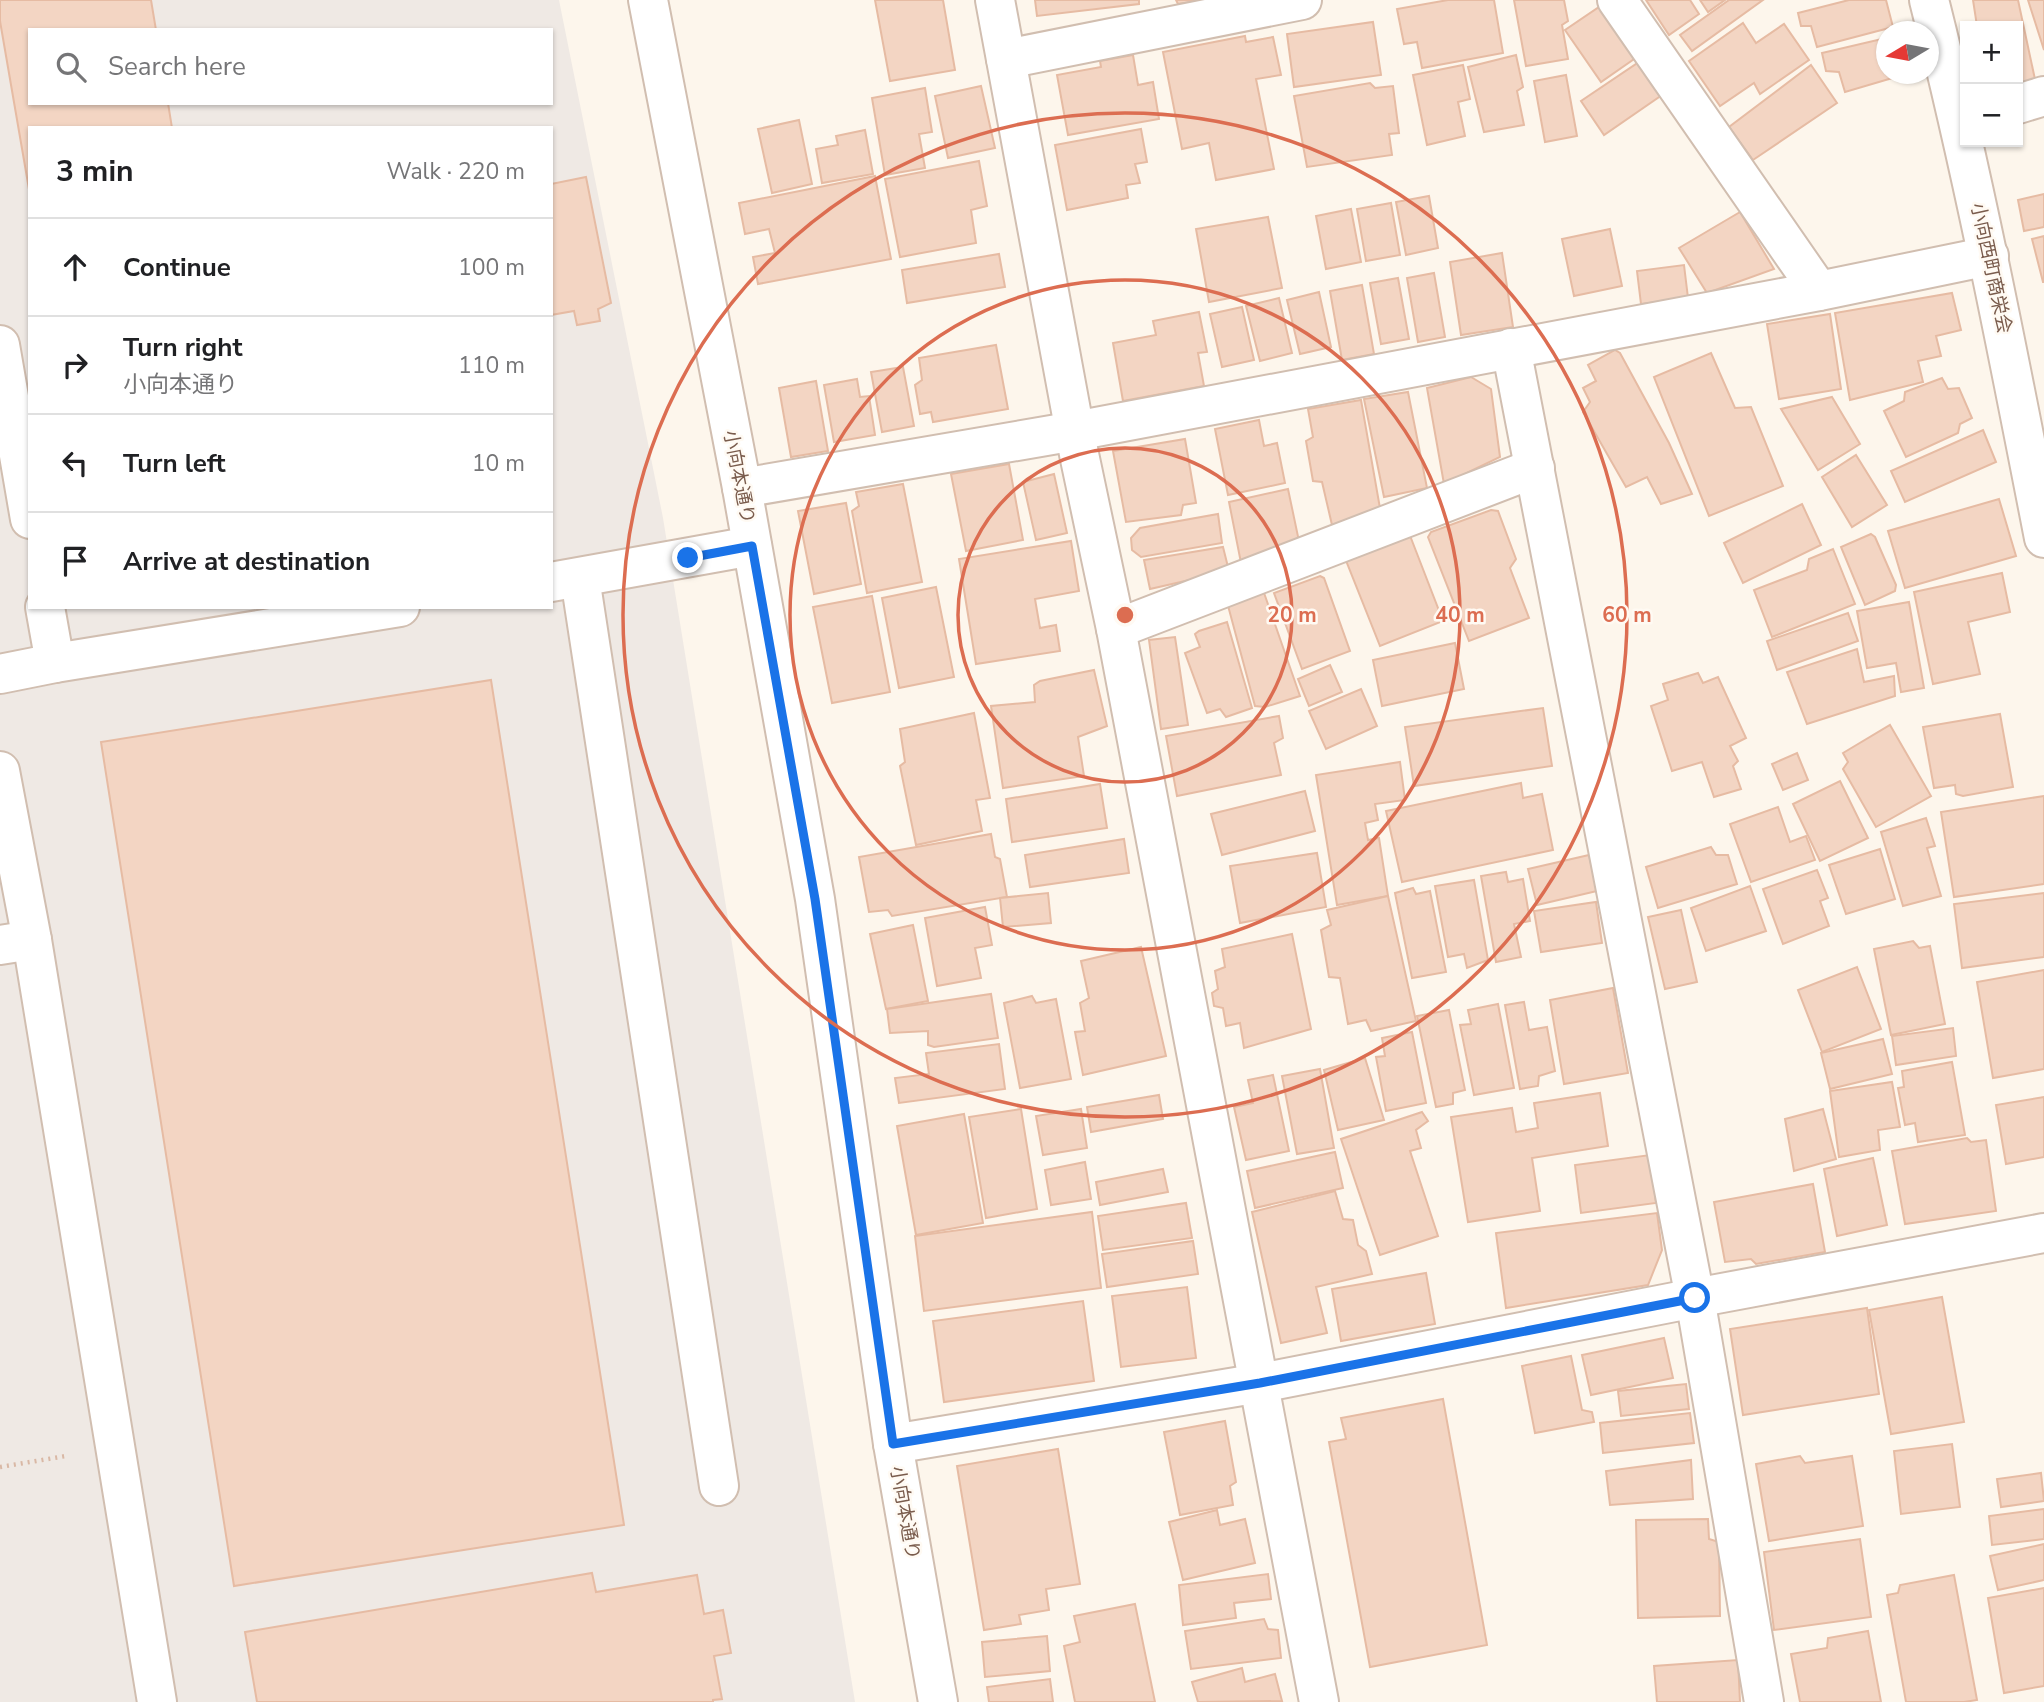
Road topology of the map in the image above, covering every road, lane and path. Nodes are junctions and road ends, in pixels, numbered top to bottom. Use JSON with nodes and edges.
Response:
{"nodes":[{"id":1,"x":648,"y":0,"type":"edge"},
{"id":2,"x":995,"y":0,"type":"edge"},
{"id":3,"x":1302,"y":0,"type":"edge"},
{"id":4,"x":1617,"y":0,"type":"edge"},
{"id":5,"x":1929,"y":0,"type":"edge"},
{"id":6,"x":1006,"y":58,"type":"junction"},
{"id":7,"x":2044,"y":96,"type":"edge"},
{"id":8,"x":2023,"y":102,"type":"edge"},
{"id":9,"x":1960,"y":111,"type":"edge"},
{"id":10,"x":1968,"y":147,"type":"edge"},
{"id":11,"x":1989,"y":256,"type":"junction"},
{"id":12,"x":1819,"y":291,"type":"junction"},
{"id":13,"x":0,"y":345,"type":"edge"},
{"id":14,"x":1511,"y":348,"type":"junction"},
{"id":15,"x":1075,"y":431,"type":"junction"},
{"id":16,"x":1535,"y":468,"type":"junction"},
{"id":17,"x":741,"y":488,"type":"junction"},
{"id":18,"x":28,"y":507,"type":"edge"},
{"id":19,"x":2044,"y":538,"type":"edge"},
{"id":20,"x":752,"y":546,"type":"junction"},
{"id":21,"x":566,"y":580,"type":"edge"},
{"id":22,"x":45,"y":609,"type":"edge"},
{"id":23,"x":388,"y":609,"type":"edge"},
{"id":24,"x":1116,"y":629,"type":"junction"},
{"id":25,"x":55,"y":663,"type":"junction"},
{"id":26,"x":0,"y":674,"type":"edge"},
{"id":27,"x":0,"y":771,"type":"edge"},
{"id":28,"x":16,"y":942,"type":"edge"},
{"id":29,"x":2044,"y":1233,"type":"edge"},
{"id":30,"x":1695,"y":1298,"type":"junction"},
{"id":31,"x":1260,"y":1383,"type":"junction"},
{"id":32,"x":893,"y":1444,"type":"junction"},
{"id":33,"x":116,"y":1448,"type":"junction"},
{"id":34,"x":0,"y":1467,"type":"edge"},
{"id":35,"x":719,"y":1486,"type":"dead end"},
{"id":36,"x":157,"y":1702,"type":"edge"},
{"id":37,"x":938,"y":1702,"type":"edge"},
{"id":38,"x":1319,"y":1702,"type":"edge"},
{"id":39,"x":1765,"y":1702,"type":"edge"}],
"edges":[{"from":1,"to":17,"type":"street","name":"小向本通り"},
{"from":2,"to":6,"type":"street"},
{"from":3,"to":6,"type":"street"},
{"from":4,"to":12,"type":"street"},
{"from":5,"to":9,"type":"street","name":"小向西町商栄会"},
{"from":6,"to":15,"type":"street"},
{"from":7,"to":8,"type":"street"},
{"from":10,"to":11,"type":"street","name":"小向西町商栄会"},
{"from":11,"to":12,"type":"street"},
{"from":11,"to":19,"type":"street","name":"小向西町商栄会"},
{"from":12,"to":14,"type":"street"},
{"from":13,"to":18,"type":"street"},
{"from":14,"to":15,"type":"street"},
{"from":14,"to":16,"type":"street"},
{"from":15,"to":17,"type":"street"},
{"from":15,"to":24,"type":"street"},
{"from":16,"to":24,"type":"street"},
{"from":16,"to":30,"type":"street"},
{"from":17,"to":20,"type":"street","name":"小向本通り"},
{"from":20,"to":21,"type":"street"},
{"from":20,"to":32,"type":"street","name":"小向本通り"},
{"from":21,"to":35,"type":"street"},
{"from":22,"to":25,"type":"street"},
{"from":23,"to":25,"type":"street"},
{"from":24,"to":31,"type":"street"},
{"from":25,"to":26,"type":"street"},
{"from":27,"to":28,"type":"street"},
{"from":28,"to":33,"type":"street"},
{"from":29,"to":30,"type":"street"},
{"from":30,"to":31,"type":"street"},
{"from":30,"to":39,"type":"street"},
{"from":31,"to":32,"type":"street"},
{"from":31,"to":38,"type":"street"},
{"from":32,"to":37,"type":"street","name":"小向本通り"},
{"from":33,"to":34,"type":"path"},
{"from":33,"to":36,"type":"street"}]}
